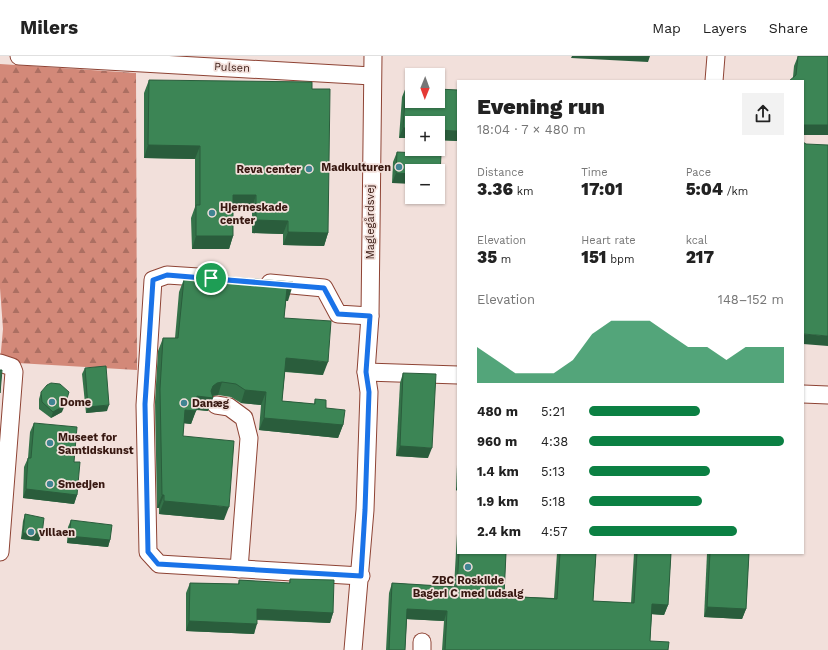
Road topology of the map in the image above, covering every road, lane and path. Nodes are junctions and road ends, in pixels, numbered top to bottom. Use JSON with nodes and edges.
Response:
{"nodes":[{"id":1,"x":19,"y":56,"type":"edge"},
{"id":2,"x":373,"y":56,"type":"edge"},
{"id":3,"x":716,"y":56,"type":"edge"},
{"id":4,"x":372,"y":76,"type":"junction"},
{"id":5,"x":714,"y":80,"type":"edge"},
{"id":6,"x":234,"y":280,"type":"edge"},
{"id":7,"x":256,"y":282,"type":"edge"},
{"id":8,"x":370,"y":316,"type":"junction"},
{"id":9,"x":7,"y":368,"type":"edge"},
{"id":10,"x":366,"y":372,"type":"junction"},
{"id":11,"x":457,"y":375,"type":"edge"},
{"id":12,"x":804,"y":394,"type":"edge"},
{"id":13,"x":828,"y":395,"type":"edge"},
{"id":14,"x":216,"y":405,"type":"dead end"},
{"id":15,"x":0,"y":552,"type":"edge"},
{"id":16,"x":239,"y":569,"type":"junction"},
{"id":17,"x":361,"y":576,"type":"junction"},
{"id":18,"x":353,"y":650,"type":"edge"}],
"edges":[{"from":1,"to":4,"type":"street","name":"Pulsen"},
{"from":2,"to":4,"type":"street","name":"Maglegårdsvej"},
{"from":3,"to":5,"type":"street"},
{"from":4,"to":8,"type":"street","name":"Maglegårdsvej"},
{"from":6,"to":16,"type":"street"},
{"from":7,"to":8,"type":"street"},
{"from":8,"to":10,"type":"street","name":"Maglegårdsvej"},
{"from":9,"to":15,"type":"street"},
{"from":10,"to":11,"type":"street"},
{"from":10,"to":17,"type":"street","name":"Maglegårdsvej"},
{"from":12,"to":13,"type":"street"},
{"from":14,"to":16,"type":"street"},
{"from":16,"to":17,"type":"street"},
{"from":17,"to":18,"type":"street","name":"Maglegårdsvej"}]}
